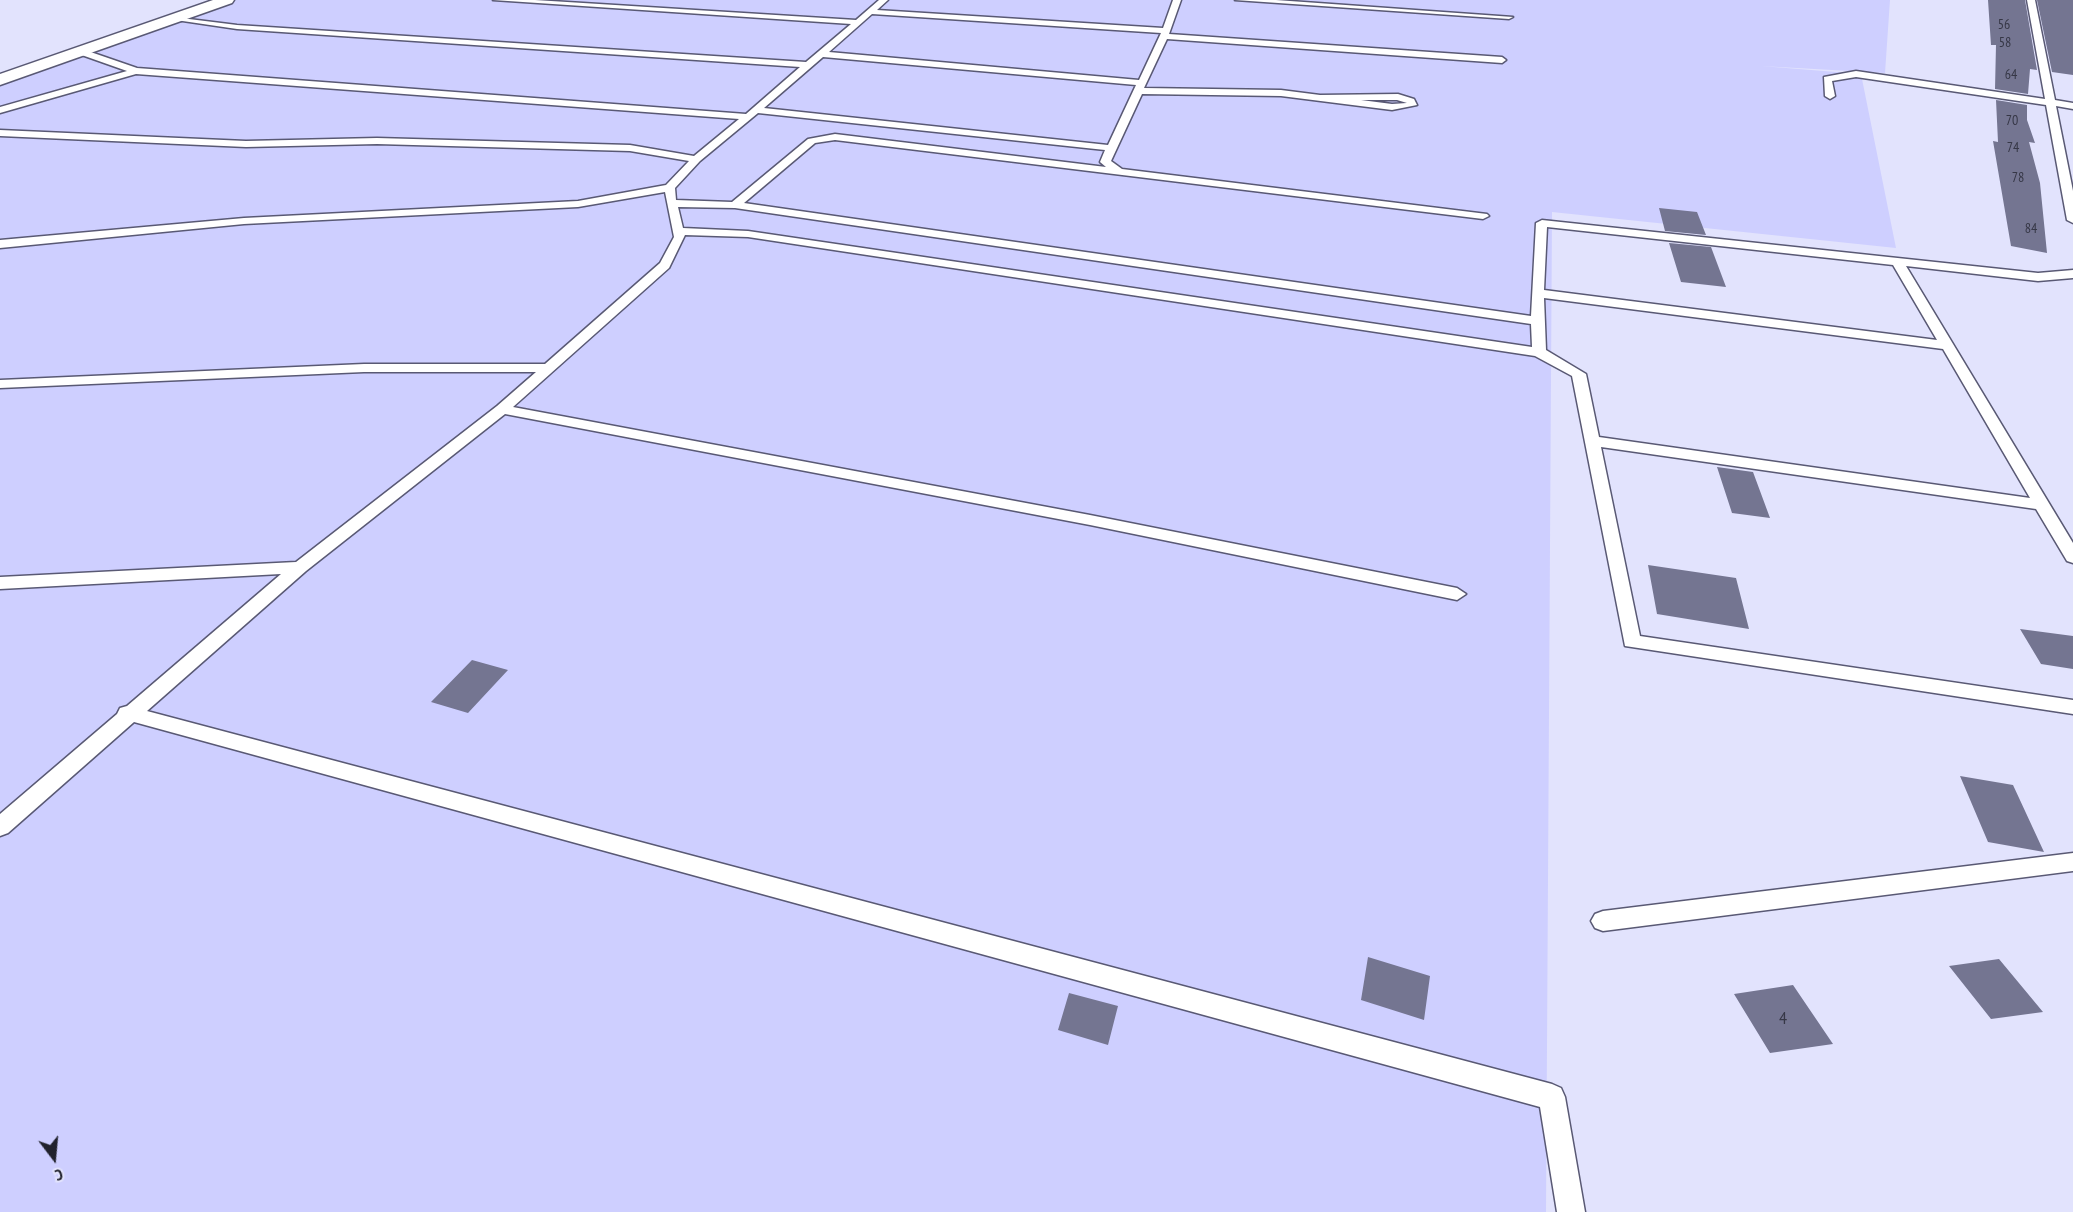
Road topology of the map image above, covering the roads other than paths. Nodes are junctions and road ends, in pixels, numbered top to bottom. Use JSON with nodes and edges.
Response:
{"nodes":[{"id":1,"x":227,"y":0,"type":"edge"},
{"id":2,"x":497,"y":0,"type":"edge"},
{"id":3,"x":884,"y":0,"type":"edge"},
{"id":4,"x":1177,"y":0,"type":"edge"},
{"id":5,"x":1239,"y":0,"type":"edge"},
{"id":6,"x":2031,"y":0,"type":"edge"},
{"id":7,"x":870,"y":12,"type":"junction"},
{"id":8,"x":1509,"y":17,"type":"dead end"},
{"id":9,"x":173,"y":19,"type":"junction"},
{"id":10,"x":857,"y":22,"type":"junction"},
{"id":11,"x":1164,"y":33,"type":"junction"},
{"id":12,"x":79,"y":51,"type":"junction"},
{"id":13,"x":821,"y":54,"type":"junction"},
{"id":14,"x":1502,"y":60,"type":"dead end"},
{"id":15,"x":806,"y":65,"type":"junction"},
{"id":16,"x":136,"y":71,"type":"junction"},
{"id":17,"x":0,"y":80,"type":"edge"},
{"id":18,"x":1139,"y":87,"type":"junction"},
{"id":19,"x":1830,"y":96,"type":"dead end"},
{"id":20,"x":1320,"y":98,"type":"junction"},
{"id":21,"x":2051,"y":103,"type":"junction"},
{"id":22,"x":2073,"y":106,"type":"edge"},
{"id":23,"x":0,"y":110,"type":"edge"},
{"id":24,"x":753,"y":114,"type":"junction"},
{"id":25,"x":0,"y":133,"type":"edge"},
{"id":26,"x":1112,"y":148,"type":"junction"},
{"id":27,"x":696,"y":159,"type":"junction"},
{"id":28,"x":1119,"y":172,"type":"junction"},
{"id":29,"x":671,"y":196,"type":"junction"},
{"id":30,"x":735,"y":205,"type":"junction"},
{"id":31,"x":1483,"y":216,"type":"dead end"},
{"id":32,"x":2073,"y":220,"type":"edge"},
{"id":33,"x":678,"y":231,"type":"junction"},
{"id":34,"x":0,"y":244,"type":"edge"},
{"id":35,"x":1898,"y":263,"type":"junction"},
{"id":36,"x":2073,"y":274,"type":"edge"},
{"id":37,"x":1537,"y":293,"type":"junction"},
{"id":38,"x":1538,"y":321,"type":"junction"},
{"id":39,"x":1949,"y":346,"type":"junction"},
{"id":40,"x":1539,"y":352,"type":"junction"},
{"id":41,"x":547,"y":368,"type":"junction"},
{"id":42,"x":0,"y":384,"type":"edge"},
{"id":43,"x":502,"y":409,"type":"junction"},
{"id":44,"x":1592,"y":441,"type":"junction"},
{"id":45,"x":2042,"y":505,"type":"junction"},
{"id":46,"x":2073,"y":556,"type":"edge"},
{"id":47,"x":300,"y":567,"type":"junction"},
{"id":48,"x":0,"y":583,"type":"edge"},
{"id":49,"x":1457,"y":594,"type":"dead end"},
{"id":50,"x":2073,"y":707,"type":"edge"},
{"id":51,"x":127,"y":713,"type":"junction"},
{"id":52,"x":0,"y":827,"type":"edge"},
{"id":53,"x":2073,"y":862,"type":"edge"},
{"id":54,"x":1603,"y":921,"type":"dead end"},
{"id":55,"x":1571,"y":1212,"type":"edge"}],
"edges":[{"from":1,"to":9,"type":"street"},
{"from":2,"to":10,"type":"lane"},
{"from":3,"to":7,"type":"lane"},
{"from":4,"to":11,"type":"lane"},
{"from":5,"to":8,"type":"lane"},
{"from":6,"to":21,"type":"lane"},
{"from":7,"to":10,"type":"lane"},
{"from":7,"to":11,"type":"lane"},
{"from":9,"to":12,"type":"street"},
{"from":9,"to":15,"type":"lane"},
{"from":10,"to":13,"type":"lane"},
{"from":11,"to":14,"type":"lane"},
{"from":11,"to":18,"type":"lane"},
{"from":12,"to":16,"type":"lane"},
{"from":12,"to":17,"type":"street"},
{"from":13,"to":15,"type":"lane"},
{"from":13,"to":18,"type":"lane"},
{"from":15,"to":24,"type":"lane"},
{"from":16,"to":23,"type":"lane"},
{"from":16,"to":24,"type":"lane"},
{"from":18,"to":20,"type":"lane"},
{"from":18,"to":26,"type":"lane"},
{"from":19,"to":21,"type":"lane"},
{"from":20,"to":20,"type":"lane"},
{"from":21,"to":22,"type":"lane"},
{"from":21,"to":32,"type":"lane"},
{"from":24,"to":26,"type":"lane"},
{"from":24,"to":27,"type":"lane"},
{"from":25,"to":27,"type":"lane"},
{"from":26,"to":28,"type":"lane"},
{"from":27,"to":29,"type":"lane"},
{"from":28,"to":30,"type":"lane"},
{"from":28,"to":31,"type":"lane"},
{"from":29,"to":30,"type":"lane"},
{"from":29,"to":33,"type":"lane"},
{"from":29,"to":34,"type":"lane"},
{"from":30,"to":38,"type":"lane"},
{"from":33,"to":40,"type":"lane"},
{"from":33,"to":41,"type":"lane"},
{"from":35,"to":36,"type":"lane"},
{"from":35,"to":37,"type":"lane"},
{"from":35,"to":39,"type":"lane"},
{"from":37,"to":38,"type":"lane"},
{"from":37,"to":39,"type":"lane"},
{"from":38,"to":40,"type":"lane"},
{"from":39,"to":45,"type":"lane"},
{"from":40,"to":44,"type":"lane"},
{"from":41,"to":42,"type":"lane"},
{"from":41,"to":43,"type":"lane"},
{"from":43,"to":47,"type":"lane"},
{"from":43,"to":49,"type":"lane"},
{"from":44,"to":45,"type":"lane"},
{"from":44,"to":50,"type":"lane"},
{"from":45,"to":46,"type":"lane"},
{"from":47,"to":48,"type":"lane"},
{"from":47,"to":51,"type":"lane"},
{"from":51,"to":52,"type":"lane"},
{"from":51,"to":55,"type":"lane"},
{"from":53,"to":54,"type":"lane"}]}
